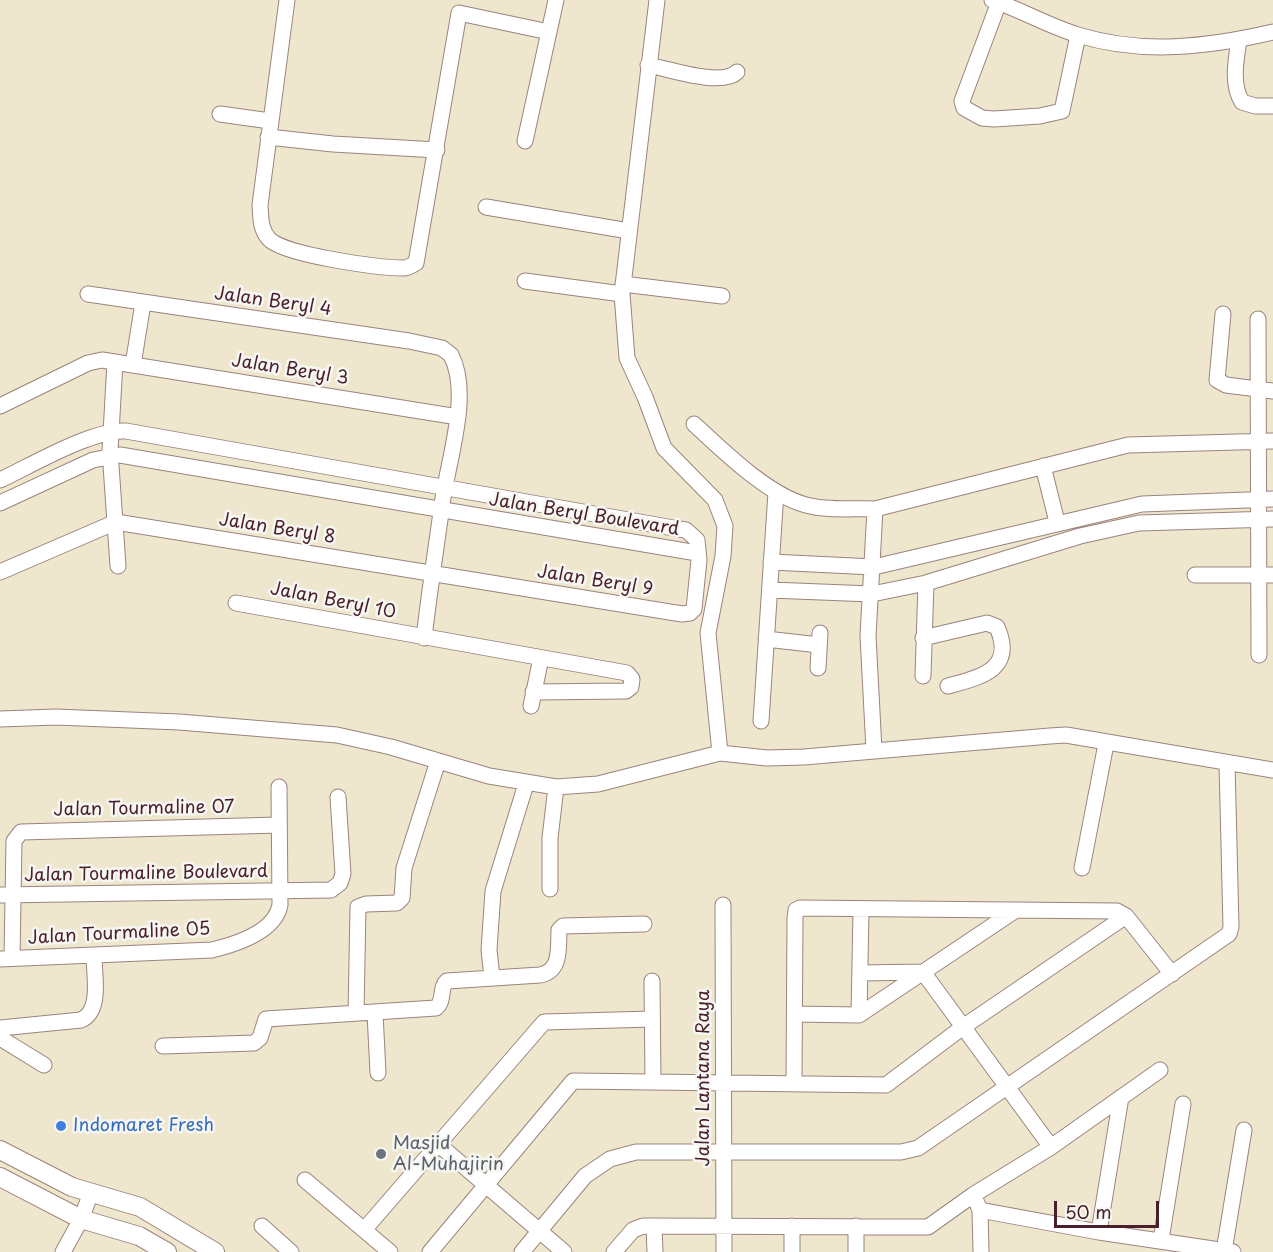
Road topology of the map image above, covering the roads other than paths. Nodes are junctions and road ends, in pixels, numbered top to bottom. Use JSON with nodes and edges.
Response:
{"nodes":[{"id":1,"x":287,"y":0,"type":"edge"},
{"id":2,"x":556,"y":0,"type":"edge"},
{"id":3,"x":657,"y":0,"type":"edge"},
{"id":4,"x":996,"y":1,"type":"edge"},
{"id":5,"x":459,"y":7,"type":"edge"},
{"id":6,"x":549,"y":32,"type":"junction"},
{"id":7,"x":1273,"y":32,"type":"edge"},
{"id":8,"x":1078,"y":35,"type":"junction"},
{"id":9,"x":1239,"y":40,"type":"junction"},
{"id":10,"x":648,"y":64,"type":"junction"},
{"id":11,"x":737,"y":72,"type":"dead end"},
{"id":12,"x":1273,"y":106,"type":"edge"},
{"id":13,"x":220,"y":114,"type":"dead end"},
{"id":14,"x":270,"y":121,"type":"junction"},
{"id":15,"x":268,"y":137,"type":"junction"},
{"id":16,"x":525,"y":141,"type":"dead end"},
{"id":17,"x":437,"y":150,"type":"junction"},
{"id":18,"x":486,"y":207,"type":"dead end"},
{"id":19,"x":629,"y":231,"type":"junction"},
{"id":20,"x":525,"y":281,"type":"dead end"},
{"id":21,"x":622,"y":289,"type":"junction"},
{"id":22,"x":88,"y":294,"type":"dead end"},
{"id":23,"x":722,"y":296,"type":"dead end"},
{"id":24,"x":143,"y":303,"type":"junction"},
{"id":25,"x":1223,"y":314,"type":"dead end"},
{"id":26,"x":1258,"y":319,"type":"dead end"},
{"id":27,"x":115,"y":362,"type":"junction"},
{"id":28,"x":133,"y":365,"type":"junction"},
{"id":29,"x":1266,"y":391,"type":"edge"},
{"id":30,"x":0,"y":406,"type":"edge"},
{"id":31,"x":458,"y":417,"type":"junction"},
{"id":32,"x":694,"y":424,"type":"dead end"},
{"id":33,"x":1266,"y":442,"type":"edge"},
{"id":34,"x":111,"y":444,"type":"junction"},
{"id":35,"x":1043,"y":466,"type":"junction"},
{"id":36,"x":0,"y":480,"type":"edge"},
{"id":37,"x":776,"y":492,"type":"junction"},
{"id":38,"x":443,"y":498,"type":"junction"},
{"id":39,"x":1266,"y":500,"type":"edge"},
{"id":40,"x":0,"y":503,"type":"edge"},
{"id":41,"x":875,"y":509,"type":"junction"},
{"id":42,"x":1077,"y":517,"type":"junction"},
{"id":43,"x":1265,"y":519,"type":"edge"},
{"id":44,"x":116,"y":522,"type":"junction"},
{"id":45,"x":1058,"y":522,"type":"junction"},
{"id":46,"x":1080,"y":536,"type":"junction"},
{"id":47,"x":698,"y":553,"type":"junction"},
{"id":48,"x":771,"y":562,"type":"junction"},
{"id":49,"x":118,"y":566,"type":"dead end"},
{"id":50,"x":873,"y":567,"type":"junction"},
{"id":51,"x":0,"y":572,"type":"edge"},
{"id":52,"x":432,"y":574,"type":"junction"},
{"id":53,"x":1195,"y":575,"type":"dead end"},
{"id":54,"x":1266,"y":575,"type":"edge"},
{"id":55,"x":926,"y":583,"type":"junction"},
{"id":56,"x":770,"y":590,"type":"junction"},
{"id":57,"x":872,"y":594,"type":"junction"},
{"id":58,"x":236,"y":603,"type":"dead end"},
{"id":59,"x":1266,"y":630,"type":"edge"},
{"id":60,"x":424,"y":638,"type":"junction"},
{"id":61,"x":923,"y":638,"type":"junction"},
{"id":62,"x":766,"y":639,"type":"junction"},
{"id":63,"x":1259,"y":655,"type":"dead end"},
{"id":64,"x":541,"y":658,"type":"junction"},
{"id":65,"x":818,"y":668,"type":"dead end"},
{"id":66,"x":922,"y":676,"type":"dead end"},
{"id":67,"x":948,"y":686,"type":"dead end"},
{"id":68,"x":0,"y":719,"type":"edge"},
{"id":69,"x":760,"y":721,"type":"dead end"},
{"id":70,"x":1106,"y":744,"type":"junction"},
{"id":71,"x":874,"y":750,"type":"junction"},
{"id":72,"x":720,"y":753,"type":"junction"},
{"id":73,"x":438,"y":761,"type":"junction"},
{"id":74,"x":1227,"y":762,"type":"junction"},
{"id":75,"x":1273,"y":770,"type":"edge"},
{"id":76,"x":526,"y":783,"type":"junction"},
{"id":77,"x":556,"y":786,"type":"junction"},
{"id":78,"x":279,"y":787,"type":"dead end"},
{"id":79,"x":338,"y":797,"type":"dead end"},
{"id":80,"x":279,"y":825,"type":"junction"},
{"id":81,"x":1082,"y":868,"type":"dead end"},
{"id":82,"x":550,"y":889,"type":"dead end"},
{"id":83,"x":280,"y":891,"type":"junction"},
{"id":84,"x":7,"y":896,"type":"edge"},
{"id":85,"x":723,"y":904,"type":"dead end"},
{"id":86,"x":861,"y":910,"type":"junction"},
{"id":87,"x":1016,"y":910,"type":"junction"},
{"id":88,"x":1126,"y":916,"type":"junction"},
{"id":89,"x":644,"y":924,"type":"dead end"},
{"id":90,"x":94,"y":956,"type":"junction"},
{"id":91,"x":6,"y":959,"type":"edge"},
{"id":92,"x":923,"y":972,"type":"junction"},
{"id":93,"x":860,"y":973,"type":"junction"},
{"id":94,"x":1172,"y":974,"type":"junction"},
{"id":95,"x":492,"y":976,"type":"junction"},
{"id":96,"x":652,"y":981,"type":"dead end"},
{"id":97,"x":375,"y":1012,"type":"junction"},
{"id":98,"x":356,"y":1013,"type":"junction"},
{"id":99,"x":795,"y":1014,"type":"junction"},
{"id":100,"x":859,"y":1015,"type":"junction"},
{"id":101,"x":652,"y":1018,"type":"junction"},
{"id":102,"x":963,"y":1027,"type":"junction"},
{"id":103,"x":0,"y":1028,"type":"edge"},
{"id":104,"x":0,"y":1038,"type":"edge"},
{"id":105,"x":163,"y":1046,"type":"dead end"},
{"id":106,"x":44,"y":1065,"type":"dead end"},
{"id":107,"x":1161,"y":1070,"type":"dead end"},
{"id":108,"x":378,"y":1073,"type":"dead end"},
{"id":109,"x":653,"y":1081,"type":"junction"},
{"id":110,"x":724,"y":1081,"type":"junction"},
{"id":111,"x":794,"y":1082,"type":"junction"},
{"id":112,"x":1005,"y":1087,"type":"junction"},
{"id":113,"x":1121,"y":1097,"type":"junction"},
{"id":114,"x":1183,"y":1104,"type":"dead end"},
{"id":115,"x":1244,"y":1130,"type":"dead end"},
{"id":116,"x":438,"y":1144,"type":"junction"},
{"id":117,"x":1051,"y":1147,"type":"junction"},
{"id":118,"x":0,"y":1150,"type":"edge"},
{"id":119,"x":724,"y":1152,"type":"junction"},
{"id":120,"x":0,"y":1177,"type":"edge"},
{"id":121,"x":305,"y":1180,"type":"dead end"},
{"id":122,"x":486,"y":1185,"type":"junction"},
{"id":123,"x":91,"y":1193,"type":"junction"},
{"id":124,"x":973,"y":1195,"type":"junction"},
{"id":125,"x":980,"y":1210,"type":"junction"},
{"id":126,"x":81,"y":1219,"type":"junction"},
{"id":127,"x":724,"y":1225,"type":"junction"},
{"id":128,"x":262,"y":1226,"type":"dead end"},
{"id":129,"x":654,"y":1226,"type":"junction"},
{"id":130,"x":792,"y":1226,"type":"junction"},
{"id":131,"x":856,"y":1226,"type":"junction"},
{"id":132,"x":364,"y":1230,"type":"junction"},
{"id":133,"x":539,"y":1231,"type":"junction"},
{"id":134,"x":1099,"y":1232,"type":"junction"},
{"id":135,"x":1161,"y":1240,"type":"junction"},
{"id":136,"x":1229,"y":1251,"type":"edge"},
{"id":137,"x":63,"y":1252,"type":"edge"},
{"id":138,"x":167,"y":1252,"type":"edge"},
{"id":139,"x":215,"y":1252,"type":"edge"},
{"id":140,"x":291,"y":1252,"type":"edge"},
{"id":141,"x":390,"y":1252,"type":"edge"},
{"id":142,"x":430,"y":1252,"type":"edge"},
{"id":143,"x":522,"y":1252,"type":"edge"},
{"id":144,"x":564,"y":1252,"type":"edge"},
{"id":145,"x":614,"y":1252,"type":"edge"},
{"id":146,"x":655,"y":1252,"type":"edge"},
{"id":147,"x":724,"y":1252,"type":"edge"},
{"id":148,"x":792,"y":1252,"type":"edge"},
{"id":149,"x":856,"y":1252,"type":"edge"},
{"id":150,"x":981,"y":1252,"type":"edge"}],
"edges":[{"from":1,"to":14,"type":"street"},
{"from":2,"to":6,"type":"street"},
{"from":3,"to":10,"type":"street"},
{"from":4,"to":8,"type":"street"},
{"from":4,"to":8,"type":"street"},
{"from":5,"to":6,"type":"street"},
{"from":5,"to":17,"type":"street"},
{"from":6,"to":16,"type":"street"},
{"from":7,"to":9,"type":"street"},
{"from":8,"to":9,"type":"street"},
{"from":9,"to":12,"type":"street"},
{"from":10,"to":11,"type":"street"},
{"from":10,"to":19,"type":"street"},
{"from":13,"to":14,"type":"street"},
{"from":14,"to":15,"type":"street"},
{"from":15,"to":17,"type":"street"},
{"from":15,"to":17,"type":"street"},
{"from":18,"to":19,"type":"street"},
{"from":19,"to":21,"type":"street"},
{"from":20,"to":21,"type":"street"},
{"from":21,"to":23,"type":"street"},
{"from":21,"to":72,"type":"street"},
{"from":22,"to":24,"type":"street","name":"Jalan Beryl 4"},
{"from":24,"to":28,"type":"street"},
{"from":24,"to":31,"type":"street","name":"Jalan Beryl 4"},
{"from":25,"to":29,"type":"street"},
{"from":26,"to":29,"type":"street"},
{"from":27,"to":28,"type":"street","name":"Jalan Beryl 3"},
{"from":27,"to":30,"type":"street","name":"Jalan Beryl 3"},
{"from":27,"to":34,"type":"street"},
{"from":28,"to":31,"type":"street","name":"Jalan Beryl 3"},
{"from":29,"to":33,"type":"street"},
{"from":31,"to":38,"type":"street"},
{"from":32,"to":37,"type":"street"},
{"from":33,"to":35,"type":"street"},
{"from":33,"to":39,"type":"street"},
{"from":34,"to":36,"type":"street","name":"Jalan Beryl Boulevard"},
{"from":34,"to":38,"type":"street","name":"Jalan Beryl Boulevard"},
{"from":34,"to":38,"type":"street","name":"Jalan Beryl Boulevard"},
{"from":34,"to":40,"type":"street","name":"Jalan Beryl Boulevard"},
{"from":34,"to":44,"type":"street"},
{"from":35,"to":41,"type":"street"},
{"from":35,"to":45,"type":"street"},
{"from":37,"to":41,"type":"street"},
{"from":37,"to":48,"type":"street"},
{"from":38,"to":47,"type":"street","name":"Jalan Beryl Boulevard"},
{"from":38,"to":47,"type":"street","name":"Jalan Beryl Boulevard"},
{"from":38,"to":52,"type":"street"},
{"from":39,"to":42,"type":"street"},
{"from":39,"to":43,"type":"street"},
{"from":41,"to":50,"type":"street"},
{"from":42,"to":45,"type":"street"},
{"from":42,"to":46,"type":"street"},
{"from":43,"to":46,"type":"street"},
{"from":43,"to":54,"type":"street"},
{"from":44,"to":49,"type":"street"},
{"from":44,"to":51,"type":"street"},
{"from":44,"to":52,"type":"street","name":"Jalan Beryl 8"},
{"from":45,"to":50,"type":"street"},
{"from":46,"to":55,"type":"street"},
{"from":47,"to":52,"type":"street","name":"Jalan Beryl 9"},
{"from":48,"to":50,"type":"street"},
{"from":48,"to":56,"type":"street"},
{"from":50,"to":57,"type":"street"},
{"from":52,"to":60,"type":"street"},
{"from":53,"to":54,"type":"street"},
{"from":54,"to":59,"type":"street"},
{"from":55,"to":57,"type":"street"},
{"from":55,"to":61,"type":"street"},
{"from":56,"to":57,"type":"street"},
{"from":56,"to":62,"type":"street"},
{"from":57,"to":71,"type":"street"},
{"from":58,"to":60,"type":"street","name":"Jalan Beryl 10"},
{"from":59,"to":63,"type":"street"},
{"from":60,"to":64,"type":"street"},
{"from":61,"to":66,"type":"street"},
{"from":61,"to":67,"type":"street"},
{"from":62,"to":65,"type":"street"},
{"from":62,"to":69,"type":"street"},
{"from":64,"to":64,"type":"street"},
{"from":68,"to":73,"type":"street"},
{"from":70,"to":71,"type":"street"},
{"from":70,"to":74,"type":"street"},
{"from":70,"to":81,"type":"street"},
{"from":71,"to":72,"type":"street"},
{"from":72,"to":77,"type":"street"},
{"from":73,"to":76,"type":"street"},
{"from":73,"to":98,"type":"street"},
{"from":74,"to":75,"type":"street"},
{"from":74,"to":94,"type":"street"},
{"from":76,"to":77,"type":"street"},
{"from":76,"to":95,"type":"street"},
{"from":77,"to":82,"type":"street"},
{"from":78,"to":80,"type":"street"},
{"from":79,"to":83,"type":"street","name":"Jalan Tourmaline Boulevard"},
{"from":80,"to":83,"type":"street"},
{"from":80,"to":84,"type":"street","name":"Jalan Tourmaline 07"},
{"from":83,"to":84,"type":"street","name":"Jalan Tourmaline Boulevard"},
{"from":83,"to":90,"type":"street","name":"Jalan Tourmaline 05"},
{"from":84,"to":91,"type":"street"},
{"from":85,"to":110,"type":"street","name":"Jalan Lantana Raya"},
{"from":86,"to":87,"type":"street"},
{"from":86,"to":93,"type":"street"},
{"from":86,"to":99,"type":"street"},
{"from":87,"to":88,"type":"street"},
{"from":87,"to":92,"type":"street"},
{"from":88,"to":94,"type":"street"},
{"from":88,"to":102,"type":"street"},
{"from":89,"to":95,"type":"street"},
{"from":90,"to":91,"type":"street","name":"Jalan Tourmaline 05"},
{"from":90,"to":103,"type":"street"},
{"from":92,"to":93,"type":"street"},
{"from":92,"to":100,"type":"street"},
{"from":92,"to":102,"type":"street"},
{"from":93,"to":100,"type":"street"},
{"from":94,"to":112,"type":"street"},
{"from":95,"to":97,"type":"street"},
{"from":96,"to":101,"type":"street"},
{"from":97,"to":98,"type":"street"},
{"from":97,"to":108,"type":"street"},
{"from":98,"to":105,"type":"street"},
{"from":99,"to":100,"type":"street"},
{"from":99,"to":111,"type":"street"},
{"from":101,"to":109,"type":"street"},
{"from":101,"to":116,"type":"street"},
{"from":102,"to":111,"type":"street"},
{"from":102,"to":112,"type":"street"},
{"from":104,"to":106,"type":"street"},
{"from":107,"to":113,"type":"street"},
{"from":109,"to":110,"type":"street"},
{"from":109,"to":122,"type":"street"},
{"from":110,"to":111,"type":"street"},
{"from":110,"to":119,"type":"street","name":"Jalan Lantana Raya"},
{"from":112,"to":117,"type":"street"},
{"from":112,"to":119,"type":"street"},
{"from":113,"to":117,"type":"street"},
{"from":113,"to":134,"type":"street"},
{"from":114,"to":135,"type":"street"},
{"from":115,"to":136,"type":"street"},
{"from":116,"to":122,"type":"street"},
{"from":116,"to":132,"type":"street"},
{"from":117,"to":124,"type":"street"},
{"from":118,"to":123,"type":"street"},
{"from":119,"to":127,"type":"street","name":"Jalan Lantana Raya"},
{"from":119,"to":133,"type":"street"},
{"from":120,"to":126,"type":"street"},
{"from":121,"to":132,"type":"street"},
{"from":122,"to":133,"type":"street"},
{"from":122,"to":142,"type":"street"},
{"from":123,"to":126,"type":"street"},
{"from":123,"to":139,"type":"street"},
{"from":124,"to":125,"type":"street"},
{"from":124,"to":131,"type":"street"},
{"from":125,"to":134,"type":"street"},
{"from":125,"to":150,"type":"street"},
{"from":126,"to":137,"type":"street"},
{"from":126,"to":138,"type":"street"},
{"from":127,"to":129,"type":"street"},
{"from":127,"to":130,"type":"street"},
{"from":127,"to":147,"type":"street","name":"Jalan Lantana Raya"},
{"from":128,"to":140,"type":"street"},
{"from":129,"to":145,"type":"street"},
{"from":129,"to":146,"type":"street"},
{"from":130,"to":131,"type":"street"},
{"from":130,"to":148,"type":"street"},
{"from":131,"to":149,"type":"street"},
{"from":132,"to":141,"type":"street"},
{"from":133,"to":143,"type":"street"},
{"from":133,"to":144,"type":"street"},
{"from":134,"to":135,"type":"street"},
{"from":135,"to":136,"type":"street"}]}
